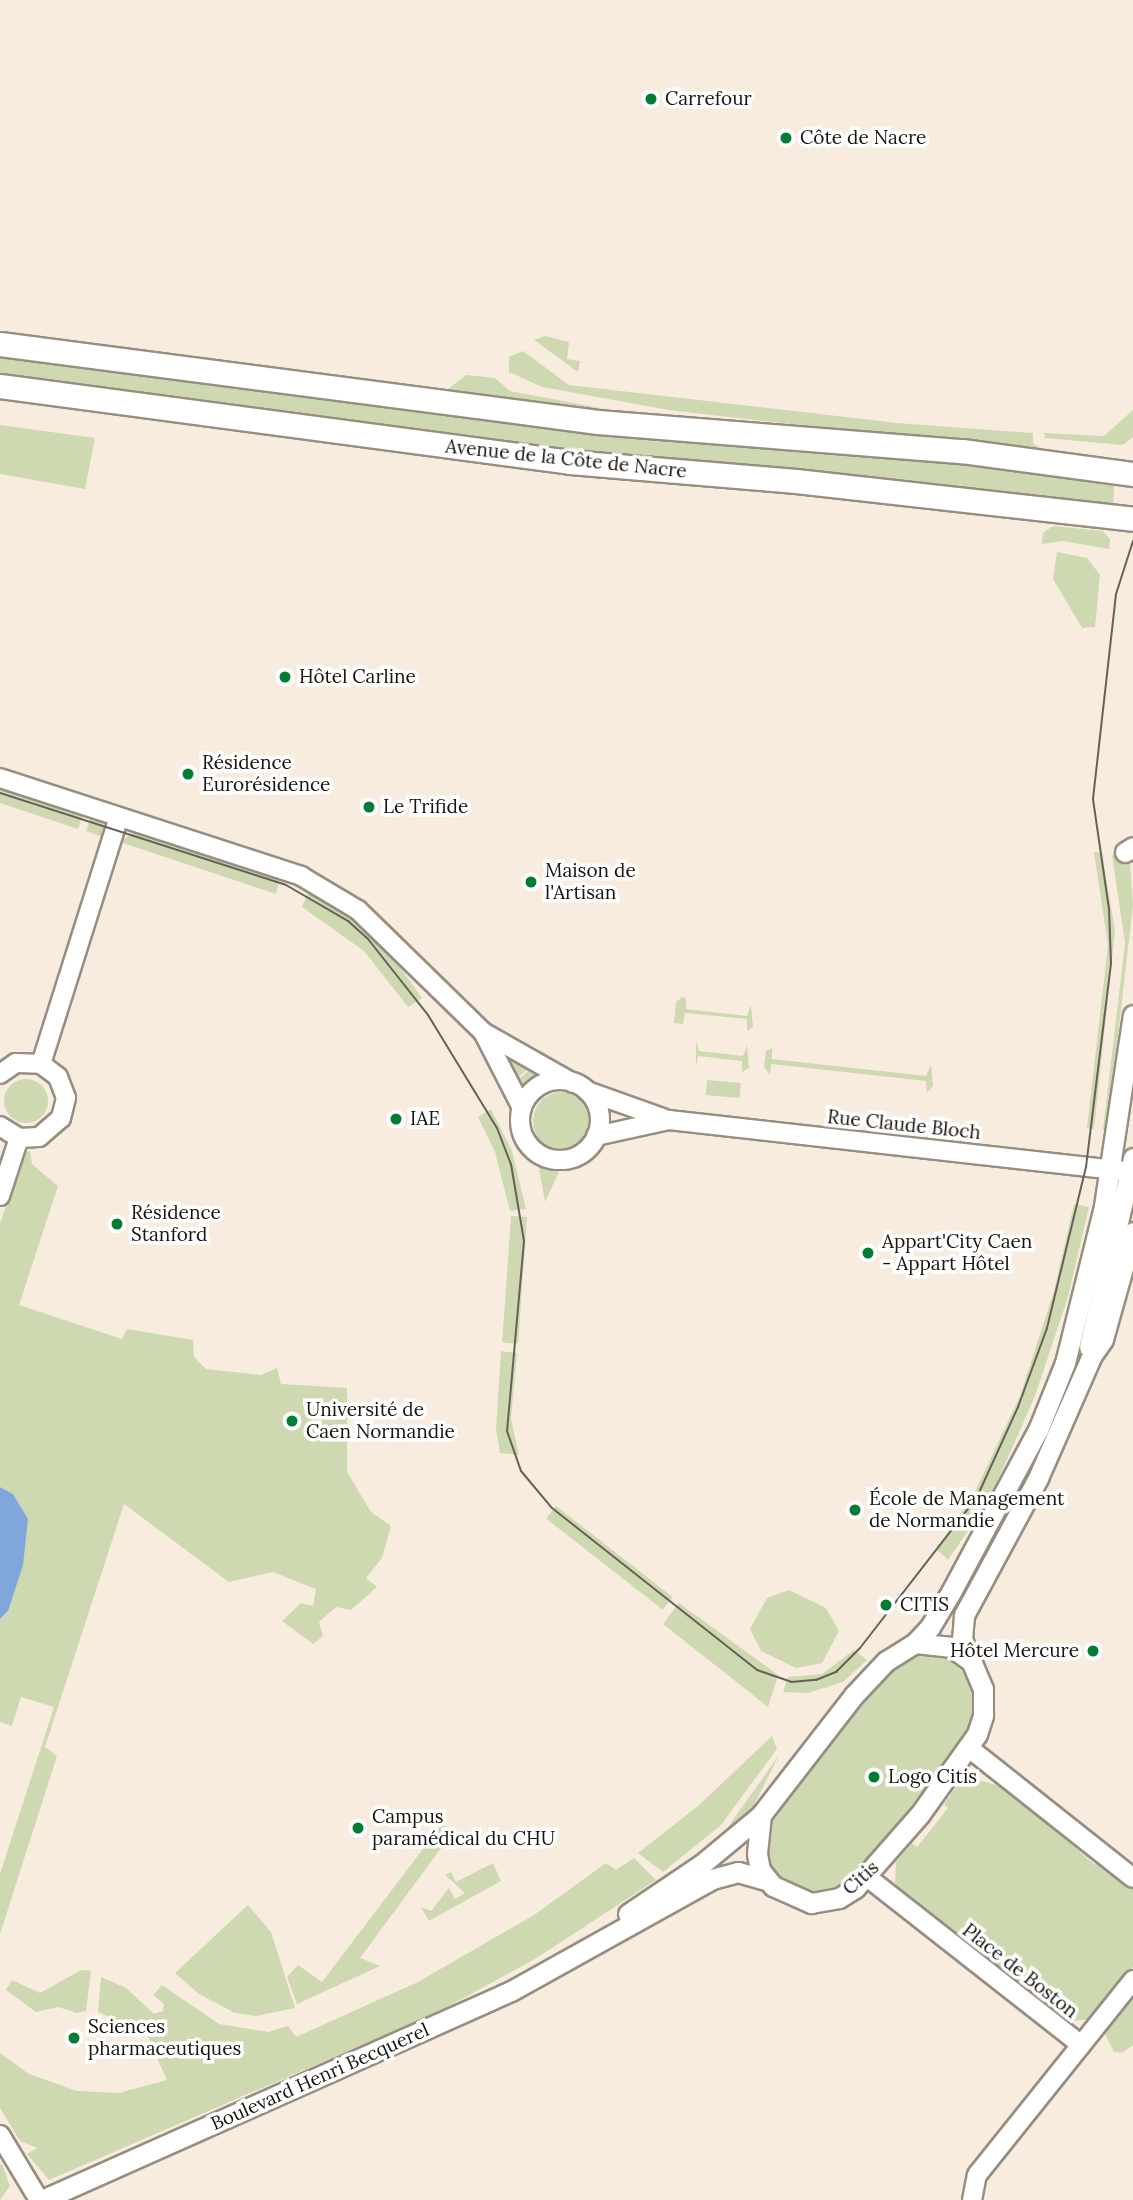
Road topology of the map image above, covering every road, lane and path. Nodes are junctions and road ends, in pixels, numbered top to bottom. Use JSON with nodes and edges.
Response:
{"nodes":[{"id":1,"x":0,"y":344,"type":"edge"},
{"id":2,"x":43,"y":351,"type":"junction"},
{"id":3,"x":0,"y":354,"type":"edge"},
{"id":4,"x":0,"y":386,"type":"edge"},
{"id":5,"x":1133,"y":474,"type":"edge"},
{"id":6,"x":1133,"y":519,"type":"edge"},
{"id":7,"x":0,"y":778,"type":"edge"},
{"id":8,"x":119,"y":817,"type":"junction"},
{"id":9,"x":1133,"y":1015,"type":"edge"},
{"id":10,"x":483,"y":1032,"type":"junction"},
{"id":11,"x":41,"y":1064,"type":"junction"},
{"id":12,"x":0,"y":1074,"type":"edge"},
{"id":13,"x":580,"y":1087,"type":"junction"},
{"id":14,"x":522,"y":1108,"type":"junction"},
{"id":15,"x":669,"y":1120,"type":"junction"},
{"id":16,"x":0,"y":1126,"type":"edge"},
{"id":17,"x":596,"y":1136,"type":"junction"},
{"id":18,"x":19,"y":1138,"type":"junction"},
{"id":19,"x":1132,"y":1167,"type":"edge"},
{"id":20,"x":1111,"y":1170,"type":"junction"},
{"id":21,"x":0,"y":1196,"type":"edge"},
{"id":22,"x":1133,"y":1232,"type":"edge"},
{"id":23,"x":1091,"y":1355,"type":"junction"},
{"id":24,"x":915,"y":1643,"type":"junction"},
{"id":25,"x":970,"y":1660,"type":"junction"},
{"id":26,"x":969,"y":1748,"type":"junction"},
{"id":27,"x":761,"y":1815,"type":"junction"},
{"id":28,"x":867,"y":1877,"type":"junction"},
{"id":29,"x":1133,"y":1878,"type":"edge"},
{"id":30,"x":766,"y":1880,"type":"junction"},
{"id":31,"x":593,"y":1944,"type":"junction"},
{"id":32,"x":1133,"y":1980,"type":"edge"},
{"id":33,"x":1081,"y":2045,"type":"junction"},
{"id":34,"x":0,"y":2135,"type":"edge"},
{"id":35,"x":41,"y":2200,"type":"edge"},
{"id":36,"x":972,"y":2200,"type":"edge"}],
"edges":[{"from":1,"to":2,"type":"main road","name":"Avenue de la Côte de Nacre"},
{"from":2,"to":3,"type":"main road"},
{"from":2,"to":5,"type":"main road","name":"Avenue de la Côte de Nacre"},
{"from":4,"to":6,"type":"main road","name":"Avenue de la Côte de Nacre"},
{"from":7,"to":8,"type":"street","name":"Rue Claude Bloch"},
{"from":8,"to":10,"type":"street","name":"Rue Claude Bloch"},
{"from":8,"to":11,"type":"street"},
{"from":9,"to":20,"type":"main road"},
{"from":10,"to":13,"type":"street","name":"Rue Claude Bloch"},
{"from":10,"to":14,"type":"street","name":"Rue Claude Bloch"},
{"from":11,"to":12,"type":"street"},
{"from":11,"to":18,"type":"street"},
{"from":13,"to":14,"type":"street"},
{"from":13,"to":15,"type":"street","name":"Rue Claude Bloch"},
{"from":13,"to":17,"type":"street"},
{"from":14,"to":17,"type":"street"},
{"from":15,"to":17,"type":"street","name":"Rue Claude Bloch"},
{"from":15,"to":20,"type":"street","name":"Rue Claude Bloch"},
{"from":16,"to":18,"type":"street"},
{"from":18,"to":21,"type":"street"},
{"from":19,"to":20,"type":"street","name":"Rue Claude Bloch"},
{"from":19,"to":23,"type":"main road"},
{"from":20,"to":24,"type":"main road"},
{"from":22,"to":23,"type":"main road"},
{"from":23,"to":25,"type":"main road"},
{"from":24,"to":25,"type":"main road"},
{"from":24,"to":27,"type":"main road"},
{"from":25,"to":26,"type":"main road","name":"Citis"},
{"from":26,"to":28,"type":"main road","name":"Citis"},
{"from":26,"to":29,"type":"street"},
{"from":27,"to":30,"type":"main road"},
{"from":27,"to":31,"type":"main road","name":"Boulevard Henri Becquerel"},
{"from":28,"to":30,"type":"main road","name":"Citis"},
{"from":28,"to":33,"type":"street","name":"Place de Boston"},
{"from":30,"to":31,"type":"main road","name":"Boulevard Henri Becquerel"},
{"from":31,"to":35,"type":"main road","name":"Boulevard Henri Becquerel"},
{"from":32,"to":33,"type":"street","name":"Place de Boston"},
{"from":33,"to":36,"type":"street"},
{"from":34,"to":35,"type":"street"}]}
